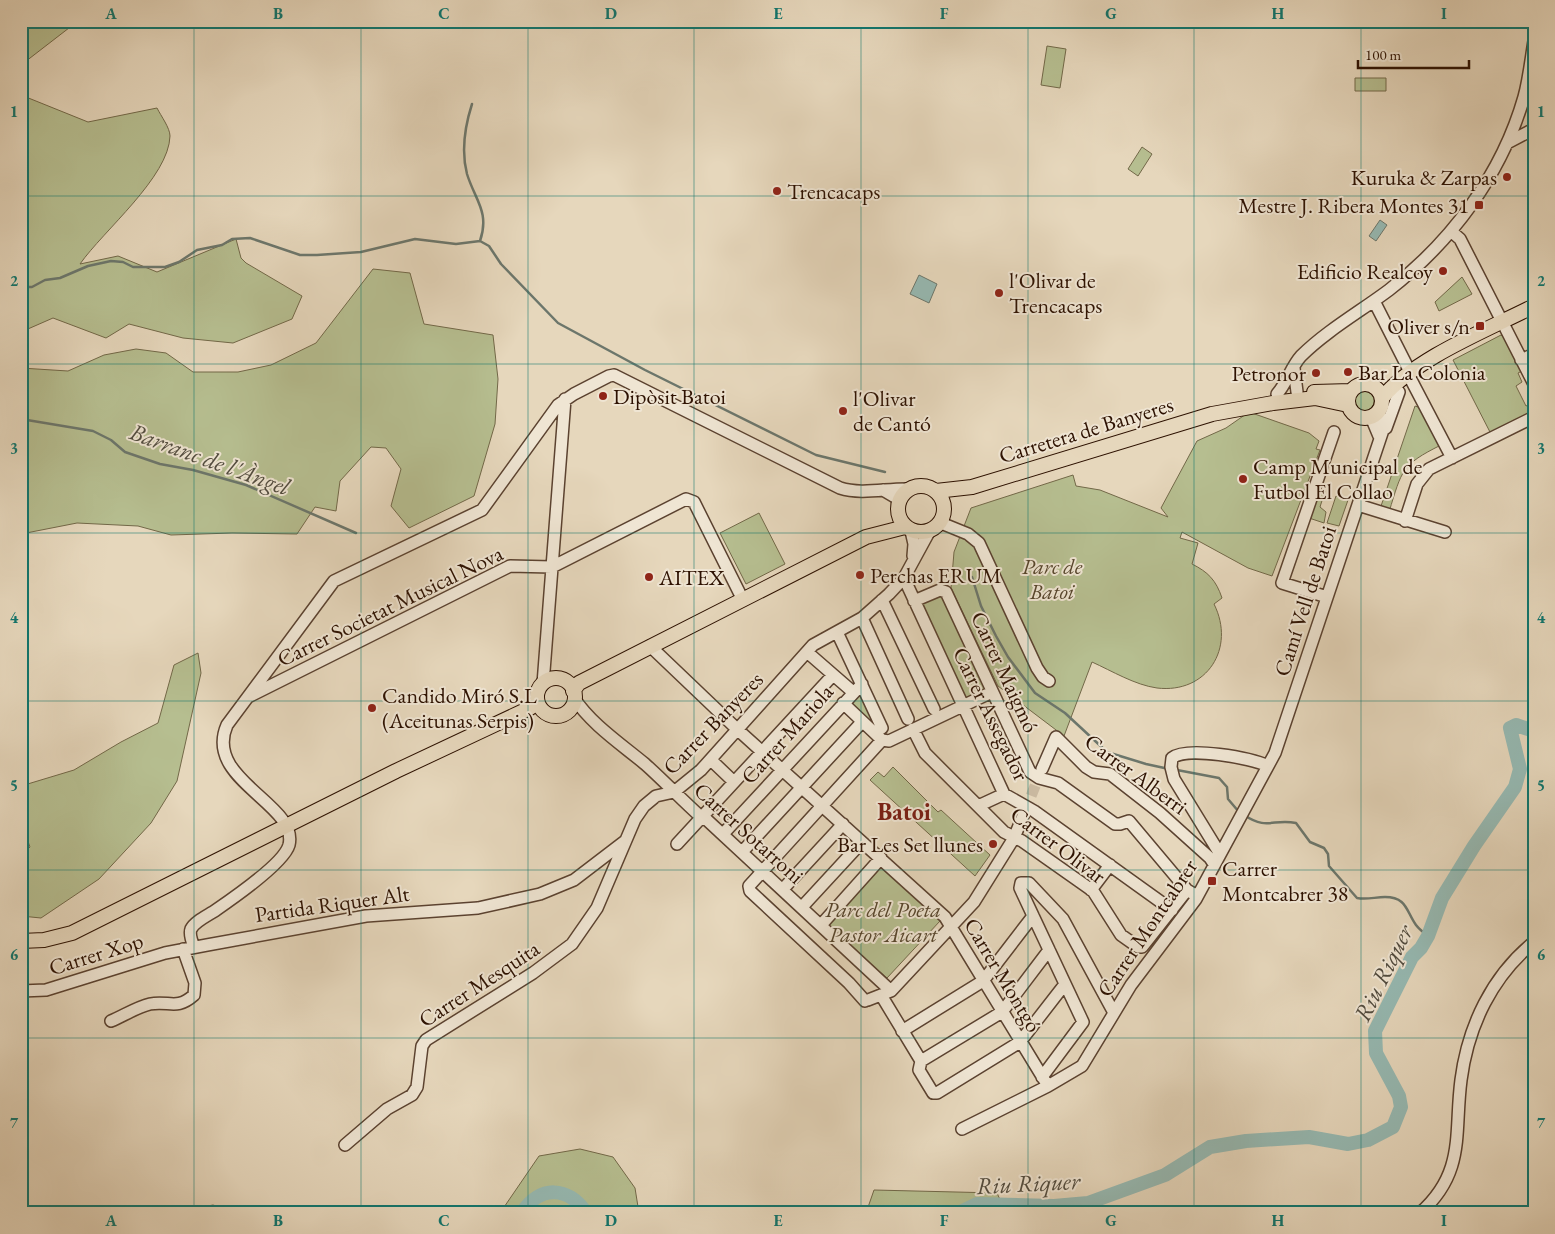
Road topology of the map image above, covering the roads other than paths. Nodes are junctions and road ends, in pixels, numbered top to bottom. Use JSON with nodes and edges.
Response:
{"nodes":[{"id":1,"x":1534,"y":41,"type":"edge"},
{"id":2,"x":1532,"y":64,"type":"edge"},
{"id":3,"x":1534,"y":129,"type":"edge"},
{"id":4,"x":1507,"y":143,"type":"junction"},
{"id":5,"x":1452,"y":232,"type":"junction"},
{"id":6,"x":1374,"y":301,"type":"junction"},
{"id":7,"x":1534,"y":306,"type":"edge"},
{"id":8,"x":1501,"y":322,"type":"junction"},
{"id":9,"x":1534,"y":354,"type":"edge"},
{"id":10,"x":1521,"y":360,"type":"junction"},
{"id":11,"x":1294,"y":367,"type":"junction"},
{"id":12,"x":1408,"y":370,"type":"junction"},
{"id":13,"x":1534,"y":384,"type":"edge"},
{"id":14,"x":1373,"y":386,"type":"junction"},
{"id":15,"x":1351,"y":391,"type":"junction"},
{"id":16,"x":1297,"y":392,"type":"junction"},
{"id":17,"x":1399,"y":392,"type":"dead end"},
{"id":18,"x":1277,"y":394,"type":"junction"},
{"id":19,"x":565,"y":399,"type":"junction"},
{"id":20,"x":1348,"y":405,"type":"junction"},
{"id":21,"x":1377,"y":409,"type":"junction"},
{"id":22,"x":1212,"y":414,"type":"junction"},
{"id":23,"x":1534,"y":417,"type":"edge"},
{"id":24,"x":1334,"y":432,"type":"dead end"},
{"id":25,"x":1382,"y":435,"type":"junction"},
{"id":26,"x":1452,"y":458,"type":"junction"},
{"id":27,"x":972,"y":487,"type":"junction"},
{"id":28,"x":910,"y":489,"type":"junction"},
{"id":29,"x":881,"y":490,"type":"junction"},
{"id":30,"x":936,"y":491,"type":"junction"},
{"id":31,"x":899,"y":504,"type":"junction"},
{"id":32,"x":1358,"y":505,"type":"junction"},
{"id":33,"x":945,"y":507,"type":"junction"},
{"id":34,"x":1405,"y":521,"type":"junction"},
{"id":35,"x":941,"y":523,"type":"junction"},
{"id":36,"x":908,"y":529,"type":"junction"},
{"id":37,"x":929,"y":532,"type":"junction"},
{"id":38,"x":1446,"y":532,"type":"dead end"},
{"id":39,"x":866,"y":537,"type":"junction"},
{"id":40,"x":911,"y":562,"type":"junction"},
{"id":41,"x":552,"y":567,"type":"junction"},
{"id":42,"x":905,"y":582,"type":"junction"},
{"id":43,"x":1327,"y":597,"type":"junction"},
{"id":44,"x":743,"y":600,"type":"junction"},
{"id":45,"x":882,"y":600,"type":"junction"},
{"id":46,"x":914,"y":601,"type":"junction"},
{"id":47,"x":862,"y":618,"type":"junction"},
{"id":48,"x":837,"y":632,"type":"junction"},
{"id":49,"x":650,"y":646,"type":"junction"},
{"id":50,"x":807,"y":652,"type":"junction"},
{"id":51,"x":833,"y":675,"type":"junction"},
{"id":52,"x":546,"y":679,"type":"junction"},
{"id":53,"x":1049,"y":681,"type":"dead end"},
{"id":54,"x":857,"y":688,"type":"junction"},
{"id":55,"x":992,"y":692,"type":"junction"},
{"id":56,"x":574,"y":694,"type":"junction"},
{"id":57,"x":248,"y":697,"type":"junction"},
{"id":58,"x":843,"y":703,"type":"junction"},
{"id":59,"x":963,"y":705,"type":"junction"},
{"id":60,"x":536,"y":706,"type":"junction"},
{"id":61,"x":934,"y":709,"type":"dead end"},
{"id":62,"x":862,"y":722,"type":"junction"},
{"id":63,"x":911,"y":724,"type":"junction"},
{"id":64,"x":882,"y":728,"type":"dead end"},
{"id":65,"x":738,"y":730,"type":"junction"},
{"id":66,"x":882,"y":740,"type":"junction"},
{"id":67,"x":762,"y":751,"type":"junction"},
{"id":68,"x":711,"y":760,"type":"junction"},
{"id":69,"x":782,"y":769,"type":"junction"},
{"id":70,"x":1042,"y":769,"type":"tunnel mouth"},
{"id":71,"x":1266,"y":770,"type":"junction"},
{"id":72,"x":734,"y":782,"type":"junction"},
{"id":73,"x":802,"y":787,"type":"junction"},
{"id":74,"x":674,"y":792,"type":"junction"},
{"id":75,"x":1004,"y":794,"type":"junction"},
{"id":76,"x":822,"y":805,"type":"junction"},
{"id":77,"x":978,"y":806,"type":"junction"},
{"id":78,"x":1025,"y":811,"type":"tunnel mouth"},
{"id":79,"x":701,"y":817,"type":"junction"},
{"id":80,"x":843,"y":824,"type":"junction"},
{"id":81,"x":287,"y":826,"type":"junction"},
{"id":82,"x":723,"y":834,"type":"junction"},
{"id":83,"x":1014,"y":838,"type":"junction"},
{"id":84,"x":626,"y":840,"type":"junction"},
{"id":85,"x":862,"y":842,"type":"junction"},
{"id":86,"x":677,"y":844,"type":"dead end"},
{"id":87,"x":742,"y":852,"type":"junction"},
{"id":88,"x":1220,"y":854,"type":"junction"},
{"id":89,"x":881,"y":858,"type":"junction"},
{"id":90,"x":1214,"y":864,"type":"junction"},
{"id":91,"x":1110,"y":865,"type":"junction"},
{"id":92,"x":762,"y":871,"type":"junction"},
{"id":93,"x":782,"y":889,"type":"junction"},
{"id":94,"x":1091,"y":890,"type":"junction"},
{"id":95,"x":1192,"y":893,"type":"junction"},
{"id":96,"x":802,"y":907,"type":"junction"},
{"id":97,"x":478,"y":908,"type":"joint"},
{"id":98,"x":1172,"y":910,"type":"junction"},
{"id":99,"x":1033,"y":916,"type":"junction"},
{"id":100,"x":821,"y":925,"type":"junction"},
{"id":101,"x":952,"y":927,"type":"junction"},
{"id":102,"x":21,"y":941,"type":"edge"},
{"id":103,"x":1534,"y":942,"type":"edge"},
{"id":104,"x":188,"y":948,"type":"junction"},
{"id":105,"x":1140,"y":948,"type":"joint"},
{"id":106,"x":1049,"y":950,"type":"junction"},
{"id":107,"x":983,"y":981,"type":"junction"},
{"id":108,"x":1065,"y":984,"type":"junction"},
{"id":109,"x":21,"y":991,"type":"edge"},
{"id":110,"x":886,"y":993,"type":"junction"},
{"id":111,"x":1002,"y":1012,"type":"junction"},
{"id":112,"x":1114,"y":1013,"type":"junction"},
{"id":113,"x":110,"y":1022,"type":"dead end"},
{"id":114,"x":902,"y":1031,"type":"junction"},
{"id":115,"x":1020,"y":1042,"type":"junction"},
{"id":116,"x":921,"y":1061,"type":"junction"},
{"id":117,"x":1045,"y":1081,"type":"junction"},
{"id":118,"x":962,"y":1130,"type":"dead end"},
{"id":119,"x":345,"y":1145,"type":"dead end"},
{"id":120,"x":1420,"y":1213,"type":"edge"}],
"edges":[{"from":1,"to":2,"type":"street"},
{"from":2,"to":4,"type":"street"},
{"from":3,"to":4,"type":"street"},
{"from":4,"to":5,"type":"street"},
{"from":5,"to":6,"type":"street"},
{"from":5,"to":8,"type":"street"},
{"from":6,"to":11,"type":"street"},
{"from":6,"to":12,"type":"street"},
{"from":7,"to":8,"type":"main road"},
{"from":8,"to":10,"type":"street"},
{"from":8,"to":12,"type":"main road"},
{"from":9,"to":10,"type":"street"},
{"from":10,"to":13,"type":"street"},
{"from":11,"to":16,"type":"street"},
{"from":11,"to":18,"type":"street"},
{"from":12,"to":14,"type":"main road"},
{"from":12,"to":21,"type":"main road"},
{"from":12,"to":26,"type":"street"},
{"from":14,"to":15,"type":"main road"},
{"from":14,"to":21,"type":"main road"},
{"from":15,"to":16,"type":"main road","name":"Carretera de Banyeres"},
{"from":15,"to":20,"type":"main road"},
{"from":16,"to":18,"type":"main road","name":"Carretera de Banyeres"},
{"from":17,"to":25,"type":"street","name":"Camí Vell de Batoi"},
{"from":18,"to":22,"type":"main road","name":"Carretera de Banyeres"},
{"from":19,"to":29,"type":"street"},
{"from":19,"to":41,"type":"street"},
{"from":19,"to":57,"type":"street"},
{"from":20,"to":21,"type":"main road"},
{"from":20,"to":22,"type":"main road","name":"Carretera de Banyeres"},
{"from":21,"to":25,"type":"street"},
{"from":22,"to":27,"type":"main road","name":"Carretera de Banyeres"},
{"from":23,"to":26,"type":"street"},
{"from":24,"to":43,"type":"street"},
{"from":25,"to":32,"type":"street","name":"Camí Vell de Batoi"},
{"from":26,"to":34,"type":"street"},
{"from":27,"to":30,"type":"main road","name":"Carretera de Banyeres"},
{"from":27,"to":33,"type":"main road","name":"Carretera de Banyeres"},
{"from":28,"to":29,"type":"street"},
{"from":28,"to":30,"type":"main road"},
{"from":28,"to":31,"type":"main road"},
{"from":29,"to":31,"type":"street"},
{"from":30,"to":33,"type":"main road"},
{"from":31,"to":36,"type":"main road"},
{"from":31,"to":39,"type":"main road"},
{"from":32,"to":34,"type":"street"},
{"from":32,"to":43,"type":"street","name":"Camí Vell de Batoi"},
{"from":33,"to":35,"type":"main road"},
{"from":34,"to":38,"type":"street"},
{"from":35,"to":37,"type":"main road"},
{"from":35,"to":53,"type":"street"},
{"from":36,"to":37,"type":"main road"},
{"from":36,"to":39,"type":"main road"},
{"from":36,"to":40,"type":"street","name":"Carrer Banyeres"},
{"from":37,"to":40,"type":"street","name":"Carrer Banyeres"},
{"from":39,"to":44,"type":"main road"},
{"from":40,"to":42,"type":"street","name":"Carrer Banyeres"},
{"from":41,"to":44,"type":"street"},
{"from":41,"to":52,"type":"street"},
{"from":41,"to":57,"type":"street","name":"Carrer Societat Musical Nova"},
{"from":42,"to":45,"type":"street","name":"Carrer Banyeres"},
{"from":42,"to":46,"type":"street","name":"Carrer Assegador"},
{"from":43,"to":71,"type":"street","name":"Camí Vell de Batoi"},
{"from":44,"to":49,"type":"main road"},
{"from":45,"to":47,"type":"street","name":"Carrer Banyeres"},
{"from":45,"to":61,"type":"street"},
{"from":46,"to":55,"type":"street","name":"Carrer Maigmó"},
{"from":46,"to":59,"type":"street","name":"Carrer Assegador"},
{"from":47,"to":48,"type":"street","name":"Carrer Banyeres"},
{"from":47,"to":63,"type":"street","name":"Carrer Olivar"},
{"from":48,"to":50,"type":"street","name":"Carrer Banyeres"},
{"from":48,"to":54,"type":"street"},
{"from":49,"to":56,"type":"main road"},
{"from":49,"to":65,"type":"street","name":"Carrer Montgó"},
{"from":50,"to":51,"type":"street"},
{"from":50,"to":65,"type":"street","name":"Carrer Banyeres"},
{"from":51,"to":54,"type":"street"},
{"from":51,"to":67,"type":"street"},
{"from":52,"to":56,"type":"main road"},
{"from":52,"to":60,"type":"main road"},
{"from":54,"to":58,"type":"street","name":"Carrer Mariola"},
{"from":54,"to":64,"type":"street"},
{"from":55,"to":59,"type":"street"},
{"from":55,"to":95,"type":"street","name":"Carrer Maigmó"},
{"from":56,"to":60,"type":"main road"},
{"from":56,"to":74,"type":"street","name":"Carrer Sotarroni"},
{"from":57,"to":81,"type":"street"},
{"from":58,"to":62,"type":"street"},
{"from":58,"to":69,"type":"street","name":"Carrer Mariola"},
{"from":59,"to":63,"type":"street"},
{"from":59,"to":75,"type":"street","name":"Carrer Assegador"},
{"from":60,"to":81,"type":"main road"},
{"from":62,"to":66,"type":"street"},
{"from":62,"to":73,"type":"street"},
{"from":63,"to":66,"type":"street"},
{"from":63,"to":77,"type":"street","name":"Carrer Olivar"},
{"from":65,"to":67,"type":"street","name":"Carrer Montgó"},
{"from":65,"to":68,"type":"street","name":"Carrer Banyeres"},
{"from":66,"to":76,"type":"street"},
{"from":67,"to":69,"type":"street","name":"Carrer Montgó"},
{"from":67,"to":72,"type":"street"},
{"from":68,"to":72,"type":"street"},
{"from":68,"to":74,"type":"street","name":"Carrer Banyeres"},
{"from":69,"to":73,"type":"street","name":"Carrer Montgó"},
{"from":69,"to":82,"type":"street","name":"Carrer Mariola"},
{"from":70,"to":90,"type":"street","name":"Carrer Alberri"},
{"from":71,"to":88,"type":"street","name":"Camí Vell de Batoi"},
{"from":71,"to":88,"type":"street","name":"Carrer Montcabrer"},
{"from":72,"to":79,"type":"street"},
{"from":73,"to":76,"type":"street","name":"Carrer Montgó"},
{"from":73,"to":87,"type":"street"},
{"from":74,"to":79,"type":"street","name":"Carrer Sotarroni"},
{"from":74,"to":84,"type":"street","name":"Carrer Banyeres"},
{"from":75,"to":77,"type":"street"},
{"from":75,"to":91,"type":"street","name":"Carrer Assegador"},
{"from":76,"to":80,"type":"street","name":"Carrer Montgó"},
{"from":76,"to":92,"type":"street"},
{"from":77,"to":83,"type":"street","name":"Carrer Olivar"},
{"from":78,"to":83,"type":"street"},
{"from":79,"to":82,"type":"street","name":"Carrer Sotarroni"},
{"from":79,"to":86,"type":"street"},
{"from":80,"to":85,"type":"street","name":"Carrer Montgó"},
{"from":80,"to":93,"type":"street"},
{"from":81,"to":102,"type":"main road"},
{"from":81,"to":104,"type":"street","name":"Partida Riquer Alt"},
{"from":82,"to":87,"type":"street","name":"Carrer Sotarroni"},
{"from":83,"to":94,"type":"street","name":"Carrer Olivar"},
{"from":83,"to":101,"type":"street"},
{"from":84,"to":97,"type":"street","name":"Carrer Banyeres"},
{"from":84,"to":119,"type":"street","name":"Carrer Mesquita"},
{"from":85,"to":89,"type":"street","name":"Carrer Montgó"},
{"from":85,"to":96,"type":"street"},
{"from":87,"to":92,"type":"street","name":"Carrer Sotarroni"},
{"from":88,"to":90,"type":"street","name":"Carrer Montcabrer"},
{"from":89,"to":100,"type":"street"},
{"from":89,"to":101,"type":"street","name":"Carrer Montgó"},
{"from":90,"to":95,"type":"street","name":"Carrer Montcabrer"},
{"from":91,"to":94,"type":"street"},
{"from":91,"to":98,"type":"street","name":"Carrer Assegador"},
{"from":92,"to":93,"type":"street","name":"Carrer Sotarroni"},
{"from":92,"to":110,"type":"street"},
{"from":93,"to":96,"type":"street","name":"Carrer Sotarroni"},
{"from":94,"to":105,"type":"street","name":"Carrer Olivar"},
{"from":95,"to":98,"type":"street","name":"Carrer Montcabrer"},
{"from":95,"to":112,"type":"street","name":"Carrer Montcabrer"},
{"from":96,"to":100,"type":"street","name":"Carrer Sotarroni"},
{"from":97,"to":104,"type":"street","name":"Partida Riquer Alt"},
{"from":98,"to":105,"type":"street","name":"Carrer Montcabrer"},
{"from":99,"to":106,"type":"street"},
{"from":99,"to":107,"type":"street"},
{"from":99,"to":112,"type":"street"},
{"from":100,"to":110,"type":"street","name":"Carrer Sotarroni"},
{"from":101,"to":107,"type":"street","name":"Carrer Montgó"},
{"from":101,"to":110,"type":"street"},
{"from":103,"to":120,"type":"street"},
{"from":104,"to":109,"type":"street","name":"Carrer Xop"},
{"from":104,"to":113,"type":"street","name":"Partida Riquer Alt"},
{"from":106,"to":108,"type":"street"},
{"from":106,"to":111,"type":"street"},
{"from":107,"to":111,"type":"street","name":"Carrer Montgó"},
{"from":107,"to":114,"type":"street"},
{"from":108,"to":115,"type":"street"},
{"from":108,"to":117,"type":"street"},
{"from":110,"to":114,"type":"street","name":"Carrer Sotarroni"},
{"from":111,"to":115,"type":"street","name":"Carrer Montgó"},
{"from":111,"to":116,"type":"street"},
{"from":112,"to":117,"type":"street","name":"Carrer Montcabrer"},
{"from":114,"to":116,"type":"street","name":"Carrer Sotarroni"},
{"from":115,"to":116,"type":"street","name":"Carrer Sotarroni"},
{"from":115,"to":117,"type":"street","name":"Carrer Montgó"},
{"from":117,"to":118,"type":"street","name":"Carrer Montcabrer"}]}
